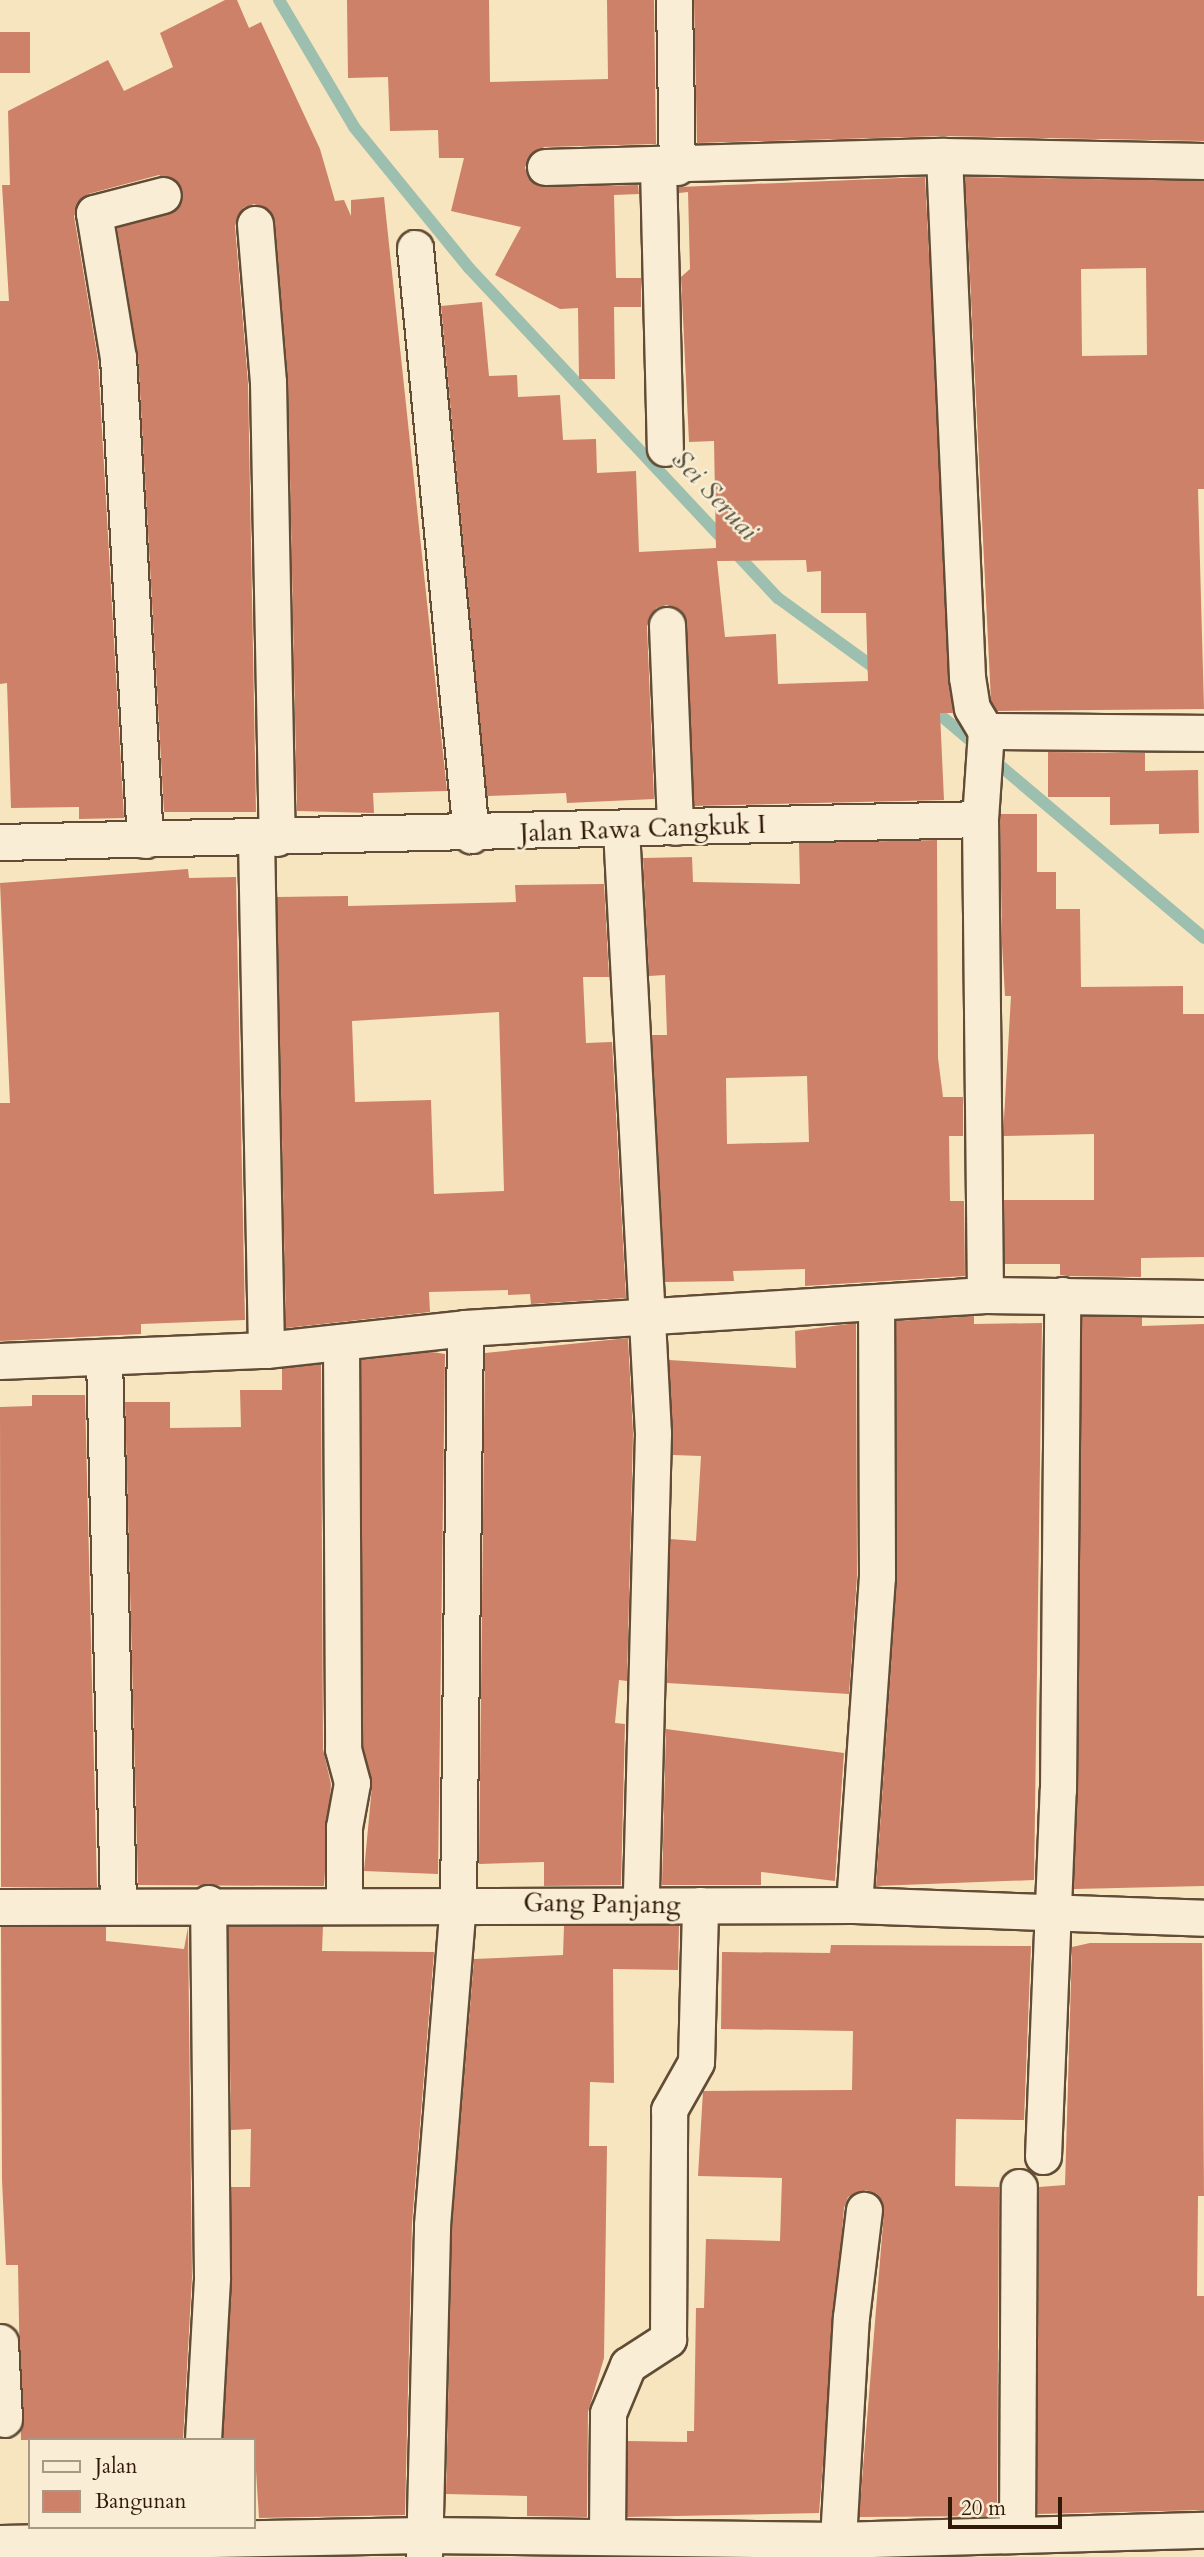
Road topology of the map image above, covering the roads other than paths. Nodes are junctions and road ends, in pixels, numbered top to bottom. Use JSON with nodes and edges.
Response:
{"nodes":[{"id":1,"x":674,"y":0,"type":"edge"},
{"id":2,"x":944,"y":156,"type":"junction"},
{"id":3,"x":1204,"y":161,"type":"edge"},
{"id":4,"x":545,"y":167,"type":"dead end"},
{"id":5,"x":667,"y":167,"type":"junction"},
{"id":6,"x":163,"y":195,"type":"dead end"},
{"id":7,"x":255,"y":224,"type":"dead end"},
{"id":8,"x":415,"y":248,"type":"dead end"},
{"id":9,"x":664,"y":448,"type":"dead end"},
{"id":10,"x":667,"y":625,"type":"dead end"},
{"id":11,"x":1204,"y":733,"type":"edge"},
{"id":12,"x":985,"y":744,"type":"junction"},
{"id":13,"x":980,"y":819,"type":"junction"},
{"id":14,"x":675,"y":827,"type":"junction"},
{"id":15,"x":621,"y":829,"type":"junction"},
{"id":16,"x":471,"y":835,"type":"junction"},
{"id":17,"x":266,"y":838,"type":"junction"},
{"id":18,"x":145,"y":840,"type":"junction"},
{"id":19,"x":0,"y":842,"type":"edge"},
{"id":20,"x":985,"y":1294,"type":"junction"},
{"id":21,"x":1062,"y":1295,"type":"junction"},
{"id":22,"x":1204,"y":1298,"type":"edge"},
{"id":23,"x":876,"y":1303,"type":"junction"},
{"id":24,"x":648,"y":1315,"type":"junction"},
{"id":25,"x":465,"y":1328,"type":"junction"},
{"id":26,"x":341,"y":1342,"type":"junction"},
{"id":27,"x":266,"y":1350,"type":"junction"},
{"id":28,"x":104,"y":1357,"type":"junction"},
{"id":29,"x":0,"y":1362,"type":"edge"},
{"id":30,"x":344,"y":1902,"type":"junction"},
{"id":31,"x":458,"y":1902,"type":"junction"},
{"id":32,"x":208,"y":1903,"type":"junction"},
{"id":33,"x":118,"y":1904,"type":"junction"},
{"id":34,"x":641,"y":1905,"type":"junction"},
{"id":35,"x":700,"y":1905,"type":"junction"},
{"id":36,"x":854,"y":1905,"type":"junction"},
{"id":37,"x":0,"y":1907,"type":"edge"},
{"id":38,"x":1056,"y":1910,"type":"junction"},
{"id":39,"x":1204,"y":1918,"type":"edge"},
{"id":40,"x":1043,"y":2156,"type":"dead end"},
{"id":41,"x":1019,"y":2187,"type":"dead end"},
{"id":42,"x":864,"y":2210,"type":"dead end"},
{"id":43,"x":0,"y":2342,"type":"edge"},
{"id":44,"x":4,"y":2418,"type":"dead end"},
{"id":45,"x":203,"y":2438,"type":"edge"},
{"id":46,"x":1204,"y":2530,"type":"edge"},
{"id":47,"x":197,"y":2533,"type":"edge"},
{"id":48,"x":1017,"y":2534,"type":"junction"},
{"id":49,"x":607,"y":2535,"type":"junction"},
{"id":50,"x":0,"y":2543,"type":"edge"},
{"id":51,"x":1162,"y":2544,"type":"edge"},
{"id":52,"x":424,"y":2546,"type":"edge"},
{"id":53,"x":837,"y":2548,"type":"edge"},
{"id":54,"x":83,"y":2549,"type":"edge"}],
"edges":[{"from":1,"to":5,"type":"street"},
{"from":2,"to":3,"type":"street"},
{"from":2,"to":5,"type":"street"},
{"from":2,"to":12,"type":"street"},
{"from":4,"to":5,"type":"street"},
{"from":5,"to":9,"type":"street"},
{"from":6,"to":18,"type":"street"},
{"from":7,"to":17,"type":"street"},
{"from":8,"to":16,"type":"street"},
{"from":10,"to":14,"type":"street"},
{"from":11,"to":12,"type":"street"},
{"from":12,"to":13,"type":"street"},
{"from":13,"to":14,"type":"street","name":"Jalan Rawa Cangkuk I"},
{"from":13,"to":20,"type":"street"},
{"from":14,"to":15,"type":"street","name":"Jalan Rawa Cangkuk I"},
{"from":15,"to":16,"type":"street","name":"Jalan Rawa Cangkuk I"},
{"from":15,"to":24,"type":"street"},
{"from":16,"to":17,"type":"street","name":"Jalan Rawa Cangkuk I"},
{"from":17,"to":18,"type":"street","name":"Jalan Rawa Cangkuk I"},
{"from":17,"to":27,"type":"street"},
{"from":18,"to":19,"type":"street","name":"Jalan Rawa Cangkuk I"},
{"from":20,"to":21,"type":"street"},
{"from":20,"to":23,"type":"street"},
{"from":21,"to":22,"type":"street"},
{"from":21,"to":38,"type":"street"},
{"from":23,"to":24,"type":"street"},
{"from":23,"to":36,"type":"street"},
{"from":24,"to":25,"type":"street"},
{"from":24,"to":34,"type":"street"},
{"from":25,"to":26,"type":"street"},
{"from":25,"to":31,"type":"street"},
{"from":26,"to":27,"type":"street"},
{"from":26,"to":30,"type":"street"},
{"from":27,"to":28,"type":"street"},
{"from":28,"to":29,"type":"street"},
{"from":28,"to":33,"type":"street"},
{"from":30,"to":31,"type":"street","name":"Gang Panjang"},
{"from":30,"to":32,"type":"street","name":"Gang Panjang"},
{"from":31,"to":34,"type":"street","name":"Gang Panjang"},
{"from":31,"to":52,"type":"street"},
{"from":32,"to":33,"type":"street","name":"Gang Panjang"},
{"from":32,"to":45,"type":"street"},
{"from":33,"to":37,"type":"street","name":"Gang Panjang"},
{"from":34,"to":35,"type":"street","name":"Gang Panjang"},
{"from":35,"to":36,"type":"street","name":"Gang Panjang"},
{"from":35,"to":49,"type":"street"},
{"from":36,"to":38,"type":"street","name":"Gang Panjang"},
{"from":38,"to":39,"type":"street","name":"Gang Panjang"},
{"from":38,"to":40,"type":"street"},
{"from":41,"to":48,"type":"street"},
{"from":42,"to":53,"type":"street"},
{"from":43,"to":44,"type":"street"},
{"from":46,"to":51,"type":"street"},
{"from":47,"to":52,"type":"street"},
{"from":47,"to":54,"type":"street"},
{"from":48,"to":51,"type":"street"},
{"from":48,"to":53,"type":"street"},
{"from":49,"to":52,"type":"street"},
{"from":49,"to":53,"type":"street"},
{"from":50,"to":54,"type":"street"}]}
